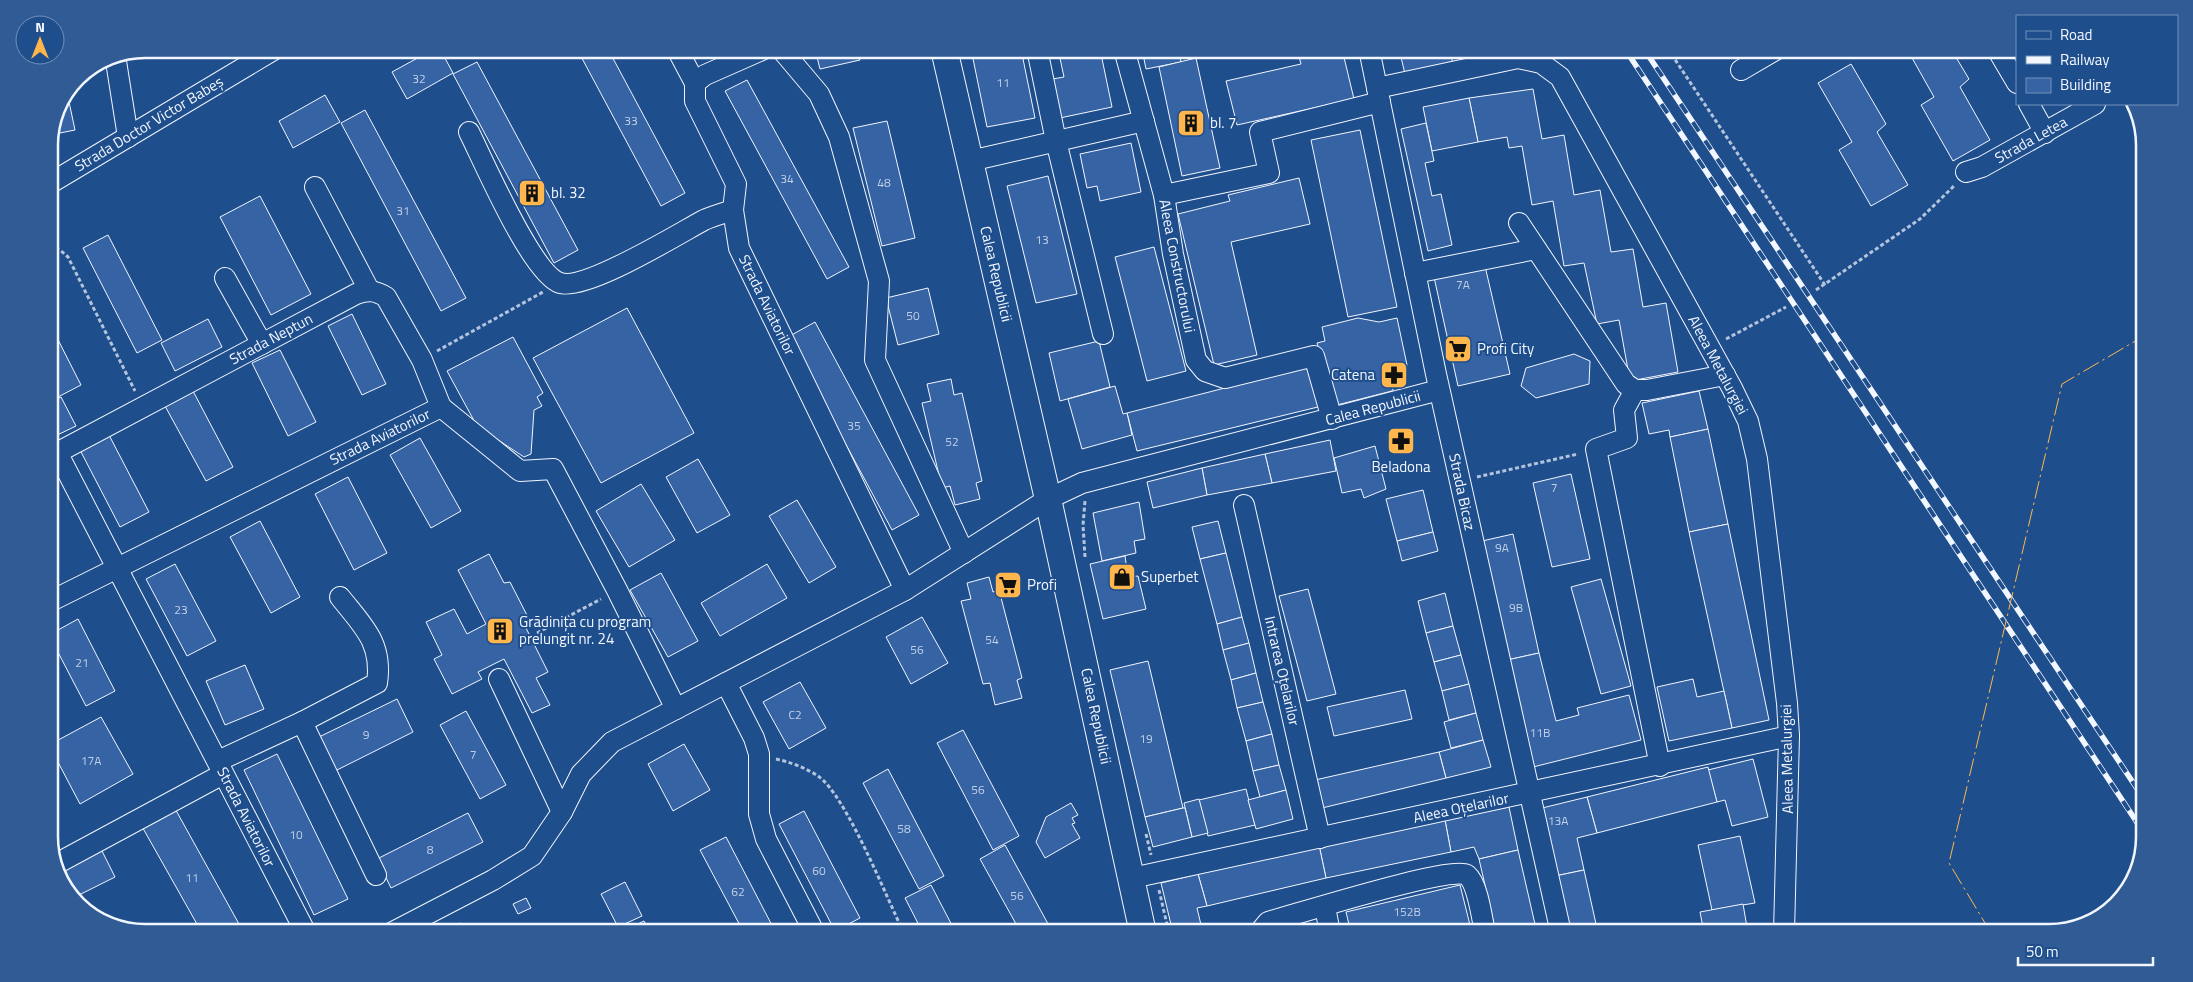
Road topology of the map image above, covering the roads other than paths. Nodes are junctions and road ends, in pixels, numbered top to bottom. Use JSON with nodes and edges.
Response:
{"nodes":[{"id":1,"x":260,"y":58,"type":"edge"},
{"id":2,"x":682,"y":58,"type":"edge"},
{"id":3,"x":744,"y":58,"type":"edge"},
{"id":4,"x":789,"y":58,"type":"edge"},
{"id":5,"x":946,"y":58,"type":"edge"},
{"id":6,"x":1039,"y":58,"type":"edge"},
{"id":7,"x":1126,"y":58,"type":"edge"},
{"id":8,"x":1371,"y":58,"type":"edge"},
{"id":9,"x":1762,"y":58,"type":"edge"},
{"id":10,"x":2002,"y":58,"type":"edge"},
{"id":11,"x":116,"y":62,"type":"edge"},
{"id":12,"x":1741,"y":70,"type":"dead end"},
{"id":13,"x":2016,"y":81,"type":"edge"},
{"id":14,"x":695,"y":83,"type":"junction"},
{"id":15,"x":1379,"y":95,"type":"junction"},
{"id":16,"x":2030,"y":105,"type":"edge"},
{"id":17,"x":2093,"y":105,"type":"edge"},
{"id":18,"x":1144,"y":121,"type":"junction"},
{"id":19,"x":469,"y":132,"type":"dead end"},
{"id":20,"x":2045,"y":132,"type":"junction"},
{"id":21,"x":128,"y":137,"type":"junction"},
{"id":22,"x":1056,"y":141,"type":"junction"},
{"id":23,"x":970,"y":161,"type":"junction"},
{"id":24,"x":1966,"y":172,"type":"road end"},
{"id":25,"x":58,"y":179,"type":"edge"},
{"id":26,"x":315,"y":187,"type":"dead end"},
{"id":27,"x":1164,"y":195,"type":"junction"},
{"id":28,"x":733,"y":210,"type":"junction"},
{"id":29,"x":1519,"y":223,"type":"dead end"},
{"id":30,"x":1536,"y":249,"type":"junction"},
{"id":31,"x":1415,"y":273,"type":"junction"},
{"id":32,"x":226,"y":278,"type":"dead end"},
{"id":33,"x":369,"y":290,"type":"junction"},
{"id":34,"x":1103,"y":334,"type":"dead end"},
{"id":35,"x":262,"y":344,"type":"junction"},
{"id":36,"x":1725,"y":374,"type":"junction"},
{"id":37,"x":1439,"y":390,"type":"junction"},
{"id":38,"x":1635,"y":390,"type":"junction"},
{"id":39,"x":441,"y":407,"type":"junction"},
{"id":40,"x":1332,"y":419,"type":"junction"},
{"id":41,"x":58,"y":452,"type":"edge"},
{"id":42,"x":58,"y":464,"type":"edge"},
{"id":43,"x":1048,"y":499,"type":"junction"},
{"id":44,"x":1244,"y":504,"type":"dead end"},
{"id":45,"x":964,"y":553,"type":"junction"},
{"id":46,"x":117,"y":567,"type":"junction"},
{"id":47,"x":905,"y":590,"type":"junction"},
{"id":48,"x":58,"y":597,"type":"edge"},
{"id":49,"x":340,"y":597,"type":"dead end"},
{"id":50,"x":499,"y":679,"type":"dead end"},
{"id":51,"x":726,"y":683,"type":"junction"},
{"id":52,"x":676,"y":709,"type":"junction"},
{"id":53,"x":302,"y":722,"type":"junction"},
{"id":54,"x":1789,"y":736,"type":"junction"},
{"id":55,"x":1660,"y":766,"type":"junction"},
{"id":56,"x":220,"y":768,"type":"junction"},
{"id":57,"x":1531,"y":793,"type":"junction"},
{"id":58,"x":562,"y":812,"type":"junction"},
{"id":59,"x":1320,"y":838,"type":"junction"},
{"id":60,"x":61,"y":861,"type":"edge"},
{"id":61,"x":376,"y":875,"type":"dead end"},
{"id":62,"x":1143,"y":875,"type":"junction"},
{"id":63,"x":1325,"y":907,"type":"junction"},
{"id":64,"x":301,"y":924,"type":"edge"},
{"id":65,"x":408,"y":924,"type":"edge"},
{"id":66,"x":810,"y":924,"type":"edge"},
{"id":67,"x":1143,"y":924,"type":"edge"},
{"id":68,"x":1266,"y":924,"type":"edge"},
{"id":69,"x":1328,"y":924,"type":"edge"},
{"id":70,"x":1483,"y":924,"type":"edge"},
{"id":71,"x":1559,"y":924,"type":"edge"},
{"id":72,"x":1784,"y":924,"type":"edge"}],
"edges":[{"from":1,"to":21,"type":"street","name":"Strada Doctor Victor Babeș"},
{"from":2,"to":14,"type":"street"},
{"from":3,"to":14,"type":"street"},
{"from":4,"to":45,"type":"street"},
{"from":5,"to":23,"type":"main road","name":"Calea Republicii"},
{"from":6,"to":22,"type":"street"},
{"from":7,"to":18,"type":"street","name":"Aleea Constructorului"},
{"from":8,"to":15,"type":"street","name":"Strada Bicaz"},
{"from":9,"to":12,"type":"street"},
{"from":10,"to":13,"type":"street"},
{"from":11,"to":21,"type":"street"},
{"from":14,"to":28,"type":"street","name":"Strada Aviatorilor"},
{"from":15,"to":27,"type":"street","name":"Aleea Metalurgiei"},
{"from":15,"to":31,"type":"street","name":"Strada Bicaz"},
{"from":15,"to":36,"type":"street","name":"Aleea Metalurgiei"},
{"from":16,"to":20,"type":"street"},
{"from":17,"to":20,"type":"street","name":"Strada Letea"},
{"from":18,"to":22,"type":"street"},
{"from":18,"to":27,"type":"street","name":"Aleea Constructorului"},
{"from":19,"to":28,"type":"street"},
{"from":20,"to":24,"type":"street","name":"Strada Letea"},
{"from":21,"to":25,"type":"street","name":"Strada Doctor Victor Babeș"},
{"from":22,"to":23,"type":"street"},
{"from":22,"to":34,"type":"street"},
{"from":23,"to":43,"type":"main road","name":"Calea Republicii"},
{"from":26,"to":33,"type":"street"},
{"from":27,"to":40,"type":"street","name":"Aleea Constructorului"},
{"from":28,"to":47,"type":"street","name":"Strada Aviatorilor"},
{"from":29,"to":30,"type":"street"},
{"from":30,"to":31,"type":"street"},
{"from":30,"to":38,"type":"street"},
{"from":31,"to":37,"type":"street","name":"Strada Bicaz"},
{"from":32,"to":35,"type":"street"},
{"from":33,"to":35,"type":"street","name":"Strada Neptun"},
{"from":33,"to":39,"type":"street"},
{"from":35,"to":41,"type":"street","name":"Strada Neptun"},
{"from":36,"to":38,"type":"street"},
{"from":36,"to":54,"type":"street","name":"Aleea Metalurgiei"},
{"from":37,"to":40,"type":"street","name":"Calea Republicii"},
{"from":37,"to":57,"type":"street","name":"Strada Bicaz"},
{"from":38,"to":55,"type":"street"},
{"from":39,"to":46,"type":"street","name":"Strada Aviatorilor"},
{"from":39,"to":52,"type":"street","name":"Strada Aviatorilor"},
{"from":40,"to":43,"type":"street","name":"Calea Republicii"},
{"from":42,"to":46,"type":"street","name":"Strada Aviatorilor"},
{"from":43,"to":45,"type":"street"},
{"from":43,"to":62,"type":"main road","name":"Calea Republicii"},
{"from":44,"to":59,"type":"street","name":"Intrarea Oțelarilor"},
{"from":45,"to":47,"type":"street"},
{"from":46,"to":48,"type":"street","name":"Strada Aviatorilor"},
{"from":46,"to":56,"type":"street","name":"Strada Aviatorilor"},
{"from":47,"to":51,"type":"street"},
{"from":49,"to":53,"type":"street"},
{"from":50,"to":58,"type":"street"},
{"from":51,"to":52,"type":"street"},
{"from":51,"to":66,"type":"street"},
{"from":52,"to":58,"type":"street"},
{"from":53,"to":56,"type":"street"},
{"from":53,"to":61,"type":"street"},
{"from":54,"to":55,"type":"street","name":"Aleea Oțelarilor"},
{"from":54,"to":72,"type":"street","name":"Aleea Metalurgiei"},
{"from":55,"to":57,"type":"street","name":"Aleea Oțelarilor"},
{"from":56,"to":60,"type":"street"},
{"from":56,"to":64,"type":"street","name":"Strada Aviatorilor"},
{"from":57,"to":59,"type":"street","name":"Aleea Oțelarilor"},
{"from":57,"to":71,"type":"street","name":"Strada Bicaz"},
{"from":58,"to":65,"type":"street"},
{"from":59,"to":62,"type":"street","name":"Aleea Oțelarilor"},
{"from":62,"to":67,"type":"main road","name":"Calea Republicii"},
{"from":63,"to":68,"type":"street"},
{"from":63,"to":69,"type":"street"},
{"from":63,"to":70,"type":"street"}]}
